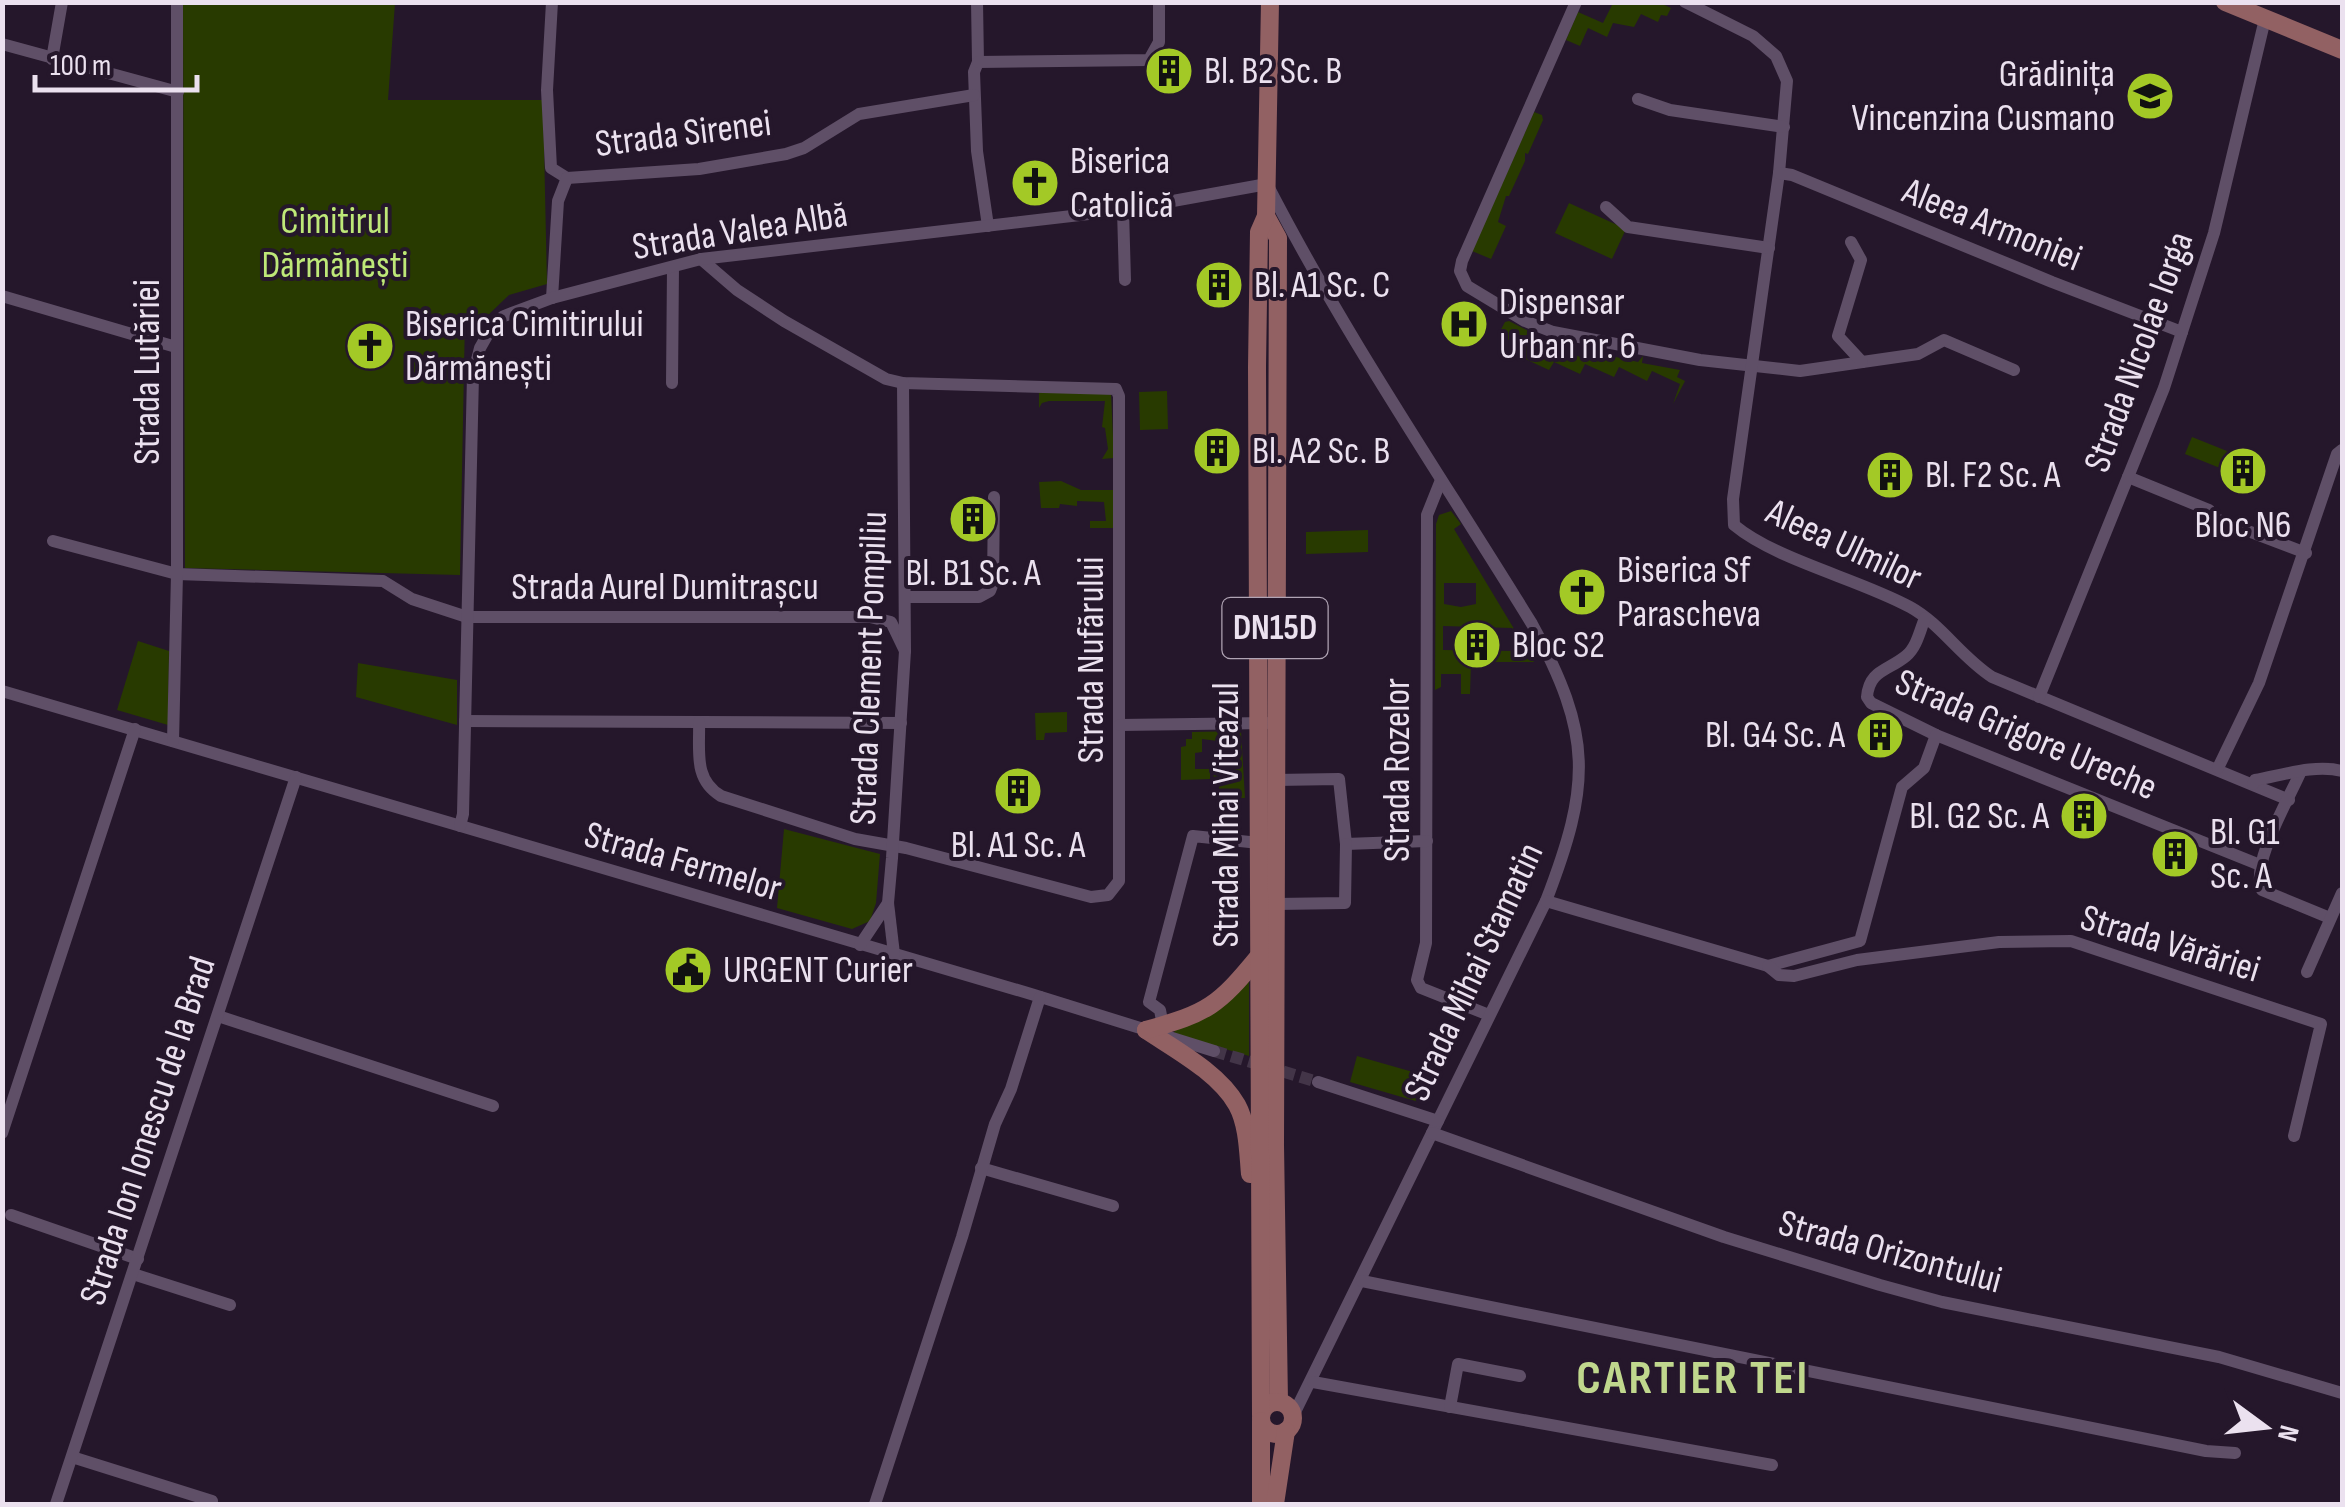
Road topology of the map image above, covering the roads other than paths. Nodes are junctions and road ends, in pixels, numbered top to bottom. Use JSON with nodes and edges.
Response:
{"nodes":[{"id":1,"x":62,"y":2,"type":"edge"},
{"id":2,"x":177,"y":2,"type":"edge"},
{"id":3,"x":552,"y":2,"type":"edge"},
{"id":4,"x":977,"y":2,"type":"edge"},
{"id":5,"x":1159,"y":2,"type":"edge"},
{"id":6,"x":1270,"y":2,"type":"edge"},
{"id":7,"x":1576,"y":2,"type":"edge"},
{"id":8,"x":1685,"y":2,"type":"edge"},
{"id":9,"x":2225,"y":2,"type":"edge"},
{"id":10,"x":2264,"y":19,"type":"junction"},
{"id":11,"x":2,"y":44,"type":"edge"},
{"id":12,"x":2342,"y":50,"type":"edge"},
{"id":13,"x":52,"y":59,"type":"junction"},
{"id":14,"x":978,"y":62,"type":"junction"},
{"id":15,"x":178,"y":92,"type":"junction"},
{"id":16,"x":974,"y":95,"type":"junction"},
{"id":17,"x":1638,"y":99,"type":"dead end"},
{"id":18,"x":1784,"y":127,"type":"junction"},
{"id":19,"x":1779,"y":173,"type":"junction"},
{"id":20,"x":566,"y":178,"type":"junction"},
{"id":21,"x":1267,"y":184,"type":"junction"},
{"id":22,"x":1606,"y":207,"type":"dead end"},
{"id":23,"x":1123,"y":210,"type":"junction"},
{"id":24,"x":1266,"y":216,"type":"junction"},
{"id":25,"x":988,"y":226,"type":"junction"},
{"id":26,"x":1285,"y":236,"type":"junction"},
{"id":27,"x":1851,"y":242,"type":"dead end"},
{"id":28,"x":1769,"y":248,"type":"junction"},
{"id":29,"x":700,"y":259,"type":"junction"},
{"id":30,"x":673,"y":267,"type":"junction"},
{"id":31,"x":1125,"y":280,"type":"dead end"},
{"id":32,"x":2,"y":296,"type":"edge"},
{"id":33,"x":552,"y":298,"type":"junction"},
{"id":34,"x":2182,"y":332,"type":"junction"},
{"id":35,"x":176,"y":347,"type":"junction"},
{"id":36,"x":1862,"y":362,"type":"junction"},
{"id":37,"x":1753,"y":368,"type":"junction"},
{"id":38,"x":2014,"y":370,"type":"dead end"},
{"id":39,"x":672,"y":383,"type":"dead end"},
{"id":40,"x":903,"y":384,"type":"junction"},
{"id":41,"x":2342,"y":450,"type":"edge"},
{"id":42,"x":2128,"y":478,"type":"junction"},
{"id":43,"x":1441,"y":480,"type":"junction"},
{"id":44,"x":994,"y":496,"type":"dead end"},
{"id":45,"x":54,"y":541,"type":"dead end"},
{"id":46,"x":2306,"y":553,"type":"junction"},
{"id":47,"x":177,"y":574,"type":"junction"},
{"id":48,"x":906,"y":597,"type":"junction"},
{"id":49,"x":466,"y":617,"type":"junction"},
{"id":50,"x":1925,"y":618,"type":"junction"},
{"id":51,"x":905,"y":651,"type":"junction"},
{"id":52,"x":2,"y":692,"type":"edge"},
{"id":53,"x":2039,"y":696,"type":"junction"},
{"id":54,"x":465,"y":721,"type":"junction"},
{"id":55,"x":699,"y":722,"type":"junction"},
{"id":56,"x":901,"y":723,"type":"junction"},
{"id":57,"x":1266,"y":723,"type":"junction"},
{"id":58,"x":1120,"y":725,"type":"junction"},
{"id":59,"x":135,"y":730,"type":"junction"},
{"id":60,"x":1936,"y":735,"type":"junction"},
{"id":61,"x":173,"y":741,"type":"junction"},
{"id":62,"x":2218,"y":768,"type":"junction"},
{"id":63,"x":2342,"y":771,"type":"edge"},
{"id":64,"x":2302,"y":772,"type":"junction"},
{"id":65,"x":296,"y":777,"type":"junction"},
{"id":66,"x":1275,"y":780,"type":"junction"},
{"id":67,"x":2253,"y":784,"type":"junction"},
{"id":68,"x":2289,"y":800,"type":"junction"},
{"id":69,"x":460,"y":826,"type":"junction"},
{"id":70,"x":1427,"y":841,"type":"junction"},
{"id":71,"x":1258,"y":844,"type":"junction"},
{"id":72,"x":1346,"y":844,"type":"junction"},
{"id":73,"x":893,"y":847,"type":"junction"},
{"id":74,"x":2260,"y":864,"type":"junction"},
{"id":75,"x":1267,"y":884,"type":"junction"},
{"id":76,"x":2342,"y":893,"type":"edge"},
{"id":77,"x":1546,"y":901,"type":"junction"},
{"id":78,"x":888,"y":904,"type":"junction"},
{"id":79,"x":1276,"y":904,"type":"junction"},
{"id":80,"x":2330,"y":918,"type":"junction"},
{"id":81,"x":860,"y":945,"type":"junction"},
{"id":82,"x":894,"y":954,"type":"junction"},
{"id":83,"x":1259,"y":956,"type":"junction"},
{"id":84,"x":1768,"y":966,"type":"junction"},
{"id":85,"x":2308,"y":972,"type":"dead end"},
{"id":86,"x":1040,"y":996,"type":"junction"},
{"id":87,"x":218,"y":1016,"type":"junction"},
{"id":88,"x":1489,"y":1016,"type":"junction"},
{"id":89,"x":1155,"y":1028,"type":"junction"},
{"id":90,"x":1214,"y":1051,"type":"tunnel mouth"},
{"id":91,"x":1318,"y":1082,"type":"tunnel mouth"},
{"id":92,"x":492,"y":1106,"type":"dead end"},
{"id":93,"x":1435,"y":1127,"type":"junction"},
{"id":94,"x":2,"y":1133,"type":"edge"},
{"id":95,"x":2294,"y":1136,"type":"dead end"},
{"id":96,"x":981,"y":1168,"type":"junction"},
{"id":97,"x":1113,"y":1206,"type":"dead end"},
{"id":98,"x":11,"y":1216,"type":"dead end"},
{"id":99,"x":1260,"y":1229,"type":"junction"},
{"id":100,"x":138,"y":1259,"type":"junction"},
{"id":101,"x":132,"y":1274,"type":"junction"},
{"id":102,"x":1362,"y":1280,"type":"junction"},
{"id":103,"x":230,"y":1304,"type":"dead end"},
{"id":104,"x":1520,"y":1376,"type":"dead end"},
{"id":105,"x":1312,"y":1382,"type":"junction"},
{"id":106,"x":2342,"y":1393,"type":"edge"},
{"id":107,"x":1280,"y":1402,"type":"junction"},
{"id":108,"x":1450,"y":1407,"type":"junction"},
{"id":109,"x":1261,"y":1418,"type":"junction"},
{"id":110,"x":1289,"y":1424,"type":"junction"},
{"id":111,"x":2235,"y":1453,"type":"dead end"},
{"id":112,"x":72,"y":1457,"type":"junction"},
{"id":113,"x":1772,"y":1465,"type":"dead end"},
{"id":114,"x":212,"y":1501,"type":"dead end"},
{"id":115,"x":56,"y":1504,"type":"edge"},
{"id":116,"x":875,"y":1504,"type":"edge"},
{"id":117,"x":1261,"y":1504,"type":"edge"},
{"id":118,"x":1274,"y":1504,"type":"edge"}],
"edges":[{"from":1,"to":13,"type":"street"},
{"from":2,"to":15,"type":"street","name":"Strada Lutăriei"},
{"from":3,"to":20,"type":"street"},
{"from":4,"to":14,"type":"street"},
{"from":5,"to":14,"type":"street"},
{"from":6,"to":21,"type":"main road","name":"Strada Mihai Viteazul","number":"DN15D"},
{"from":7,"to":37,"type":"street"},
{"from":8,"to":18,"type":"street","name":"Aleea Ulmilor"},
{"from":9,"to":10,"type":"main road"},
{"from":10,"to":12,"type":"main road"},
{"from":10,"to":34,"type":"street","name":"Strada Nicolae Iorga"},
{"from":11,"to":13,"type":"street"},
{"from":13,"to":15,"type":"street"},
{"from":14,"to":16,"type":"street"},
{"from":15,"to":35,"type":"street","name":"Strada Lutăriei"},
{"from":16,"to":20,"type":"street","name":"Strada Sirenei"},
{"from":16,"to":25,"type":"street"},
{"from":17,"to":18,"type":"street"},
{"from":18,"to":19,"type":"street","name":"Aleea Ulmilor"},
{"from":19,"to":28,"type":"street","name":"Aleea Ulmilor"},
{"from":19,"to":34,"type":"street","name":"Aleea Armoniei"},
{"from":20,"to":33,"type":"street"},
{"from":21,"to":23,"type":"street","name":"Strada Valea Albă"},
{"from":21,"to":24,"type":"main road","name":"Strada Mihai Viteazul","number":"DN15D"},
{"from":21,"to":26,"type":"street","name":"Strada Mihai Stamatin"},
{"from":22,"to":28,"type":"street"},
{"from":23,"to":25,"type":"street","name":"Strada Valea Albă"},
{"from":23,"to":31,"type":"street"},
{"from":24,"to":26,"type":"main road","name":"Strada Mihai Viteazul","number":"DN15D"},
{"from":24,"to":57,"type":"main road","name":"Strada Mihai Viteazul","number":"DN15D"},
{"from":25,"to":29,"type":"street","name":"Strada Valea Albă"},
{"from":26,"to":43,"type":"street","name":"Strada Mihai Stamatin"},
{"from":26,"to":57,"type":"main road","name":"Strada Mihai Viteazul","number":"DN15D"},
{"from":27,"to":36,"type":"street"},
{"from":28,"to":37,"type":"street","name":"Aleea Ulmilor"},
{"from":29,"to":30,"type":"street","name":"Strada Valea Albă"},
{"from":29,"to":40,"type":"street","name":"Strada Nufărului"},
{"from":30,"to":33,"type":"street","name":"Strada Valea Albă"},
{"from":30,"to":39,"type":"street"},
{"from":32,"to":35,"type":"street"},
{"from":33,"to":49,"type":"street","name":"Strada Valea Albă"},
{"from":34,"to":42,"type":"street","name":"Strada Nicolae Iorga"},
{"from":35,"to":47,"type":"street","name":"Strada Lutăriei"},
{"from":36,"to":37,"type":"street"},
{"from":36,"to":38,"type":"street"},
{"from":37,"to":50,"type":"street","name":"Aleea Ulmilor"},
{"from":40,"to":48,"type":"street","name":"Strada Clement Pompiliu"},
{"from":40,"to":58,"type":"street","name":"Strada Nufărului"},
{"from":41,"to":46,"type":"street"},
{"from":42,"to":46,"type":"street"},
{"from":42,"to":53,"type":"street","name":"Strada Nicolae Iorga"},
{"from":43,"to":70,"type":"street","name":"Strada Rozelor"},
{"from":43,"to":77,"type":"street","name":"Strada Mihai Stamatin"},
{"from":44,"to":48,"type":"street"},
{"from":45,"to":47,"type":"street"},
{"from":46,"to":62,"type":"street"},
{"from":47,"to":49,"type":"street"},
{"from":47,"to":61,"type":"street","name":"Strada Lutăriei"},
{"from":48,"to":51,"type":"street","name":"Strada Clement Pompiliu"},
{"from":49,"to":51,"type":"street","name":"Strada Aurel Dumitrașcu"},
{"from":49,"to":54,"type":"street","name":"Strada Valea Albă"},
{"from":50,"to":53,"type":"street","name":"Aleea Ulmilor"},
{"from":50,"to":60,"type":"street","name":"Strada Grigore Ureche"},
{"from":51,"to":56,"type":"street","name":"Strada Clement Pompiliu"},
{"from":52,"to":59,"type":"street","name":"Strada Fermelor"},
{"from":53,"to":62,"type":"street","name":"Aleea Ulmilor"},
{"from":54,"to":55,"type":"street"},
{"from":54,"to":69,"type":"street","name":"Strada Valea Albă"},
{"from":55,"to":56,"type":"street"},
{"from":55,"to":73,"type":"street","name":"Strada Nufărului"},
{"from":56,"to":73,"type":"street","name":"Strada Clement Pompiliu"},
{"from":57,"to":58,"type":"street"},
{"from":57,"to":66,"type":"main road","name":"Strada Mihai Viteazul","number":"DN15D"},
{"from":57,"to":71,"type":"main road","name":"Strada Mihai Viteazul","number":"DN15D"},
{"from":58,"to":73,"type":"street","name":"Strada Nufărului"},
{"from":59,"to":61,"type":"street","name":"Strada Fermelor"},
{"from":59,"to":94,"type":"street"},
{"from":60,"to":74,"type":"street","name":"Strada Grigore Ureche"},
{"from":60,"to":84,"type":"street"},
{"from":61,"to":65,"type":"street","name":"Strada Fermelor"},
{"from":62,"to":67,"type":"street","name":"Aleea Ulmilor"},
{"from":63,"to":64,"type":"street"},
{"from":64,"to":67,"type":"street"},
{"from":64,"to":68,"type":"street"},
{"from":65,"to":69,"type":"street","name":"Strada Fermelor"},
{"from":65,"to":87,"type":"street","name":"Strada Ion Ionescu de la Brad"},
{"from":66,"to":72,"type":"street"},
{"from":66,"to":75,"type":"main road","name":"Strada Mihai Viteazul","number":"DN15D"},
{"from":67,"to":68,"type":"street","name":"Aleea Ulmilor"},
{"from":68,"to":74,"type":"street"},
{"from":69,"to":81,"type":"street","name":"Strada Fermelor"},
{"from":70,"to":72,"type":"street"},
{"from":70,"to":88,"type":"street","name":"Strada Rozelor"},
{"from":71,"to":75,"type":"main road","name":"Strada Mihai Viteazul","number":"DN15D"},
{"from":71,"to":89,"type":"street"},
{"from":72,"to":79,"type":"street"},
{"from":73,"to":78,"type":"street","name":"Strada Clement Pompiliu"},
{"from":74,"to":80,"type":"street"},
{"from":75,"to":79,"type":"main road","name":"Strada Mihai Viteazul","number":"DN15D"},
{"from":75,"to":83,"type":"main road","name":"Strada Mihai Viteazul","number":"DN15D"},
{"from":76,"to":80,"type":"street"},
{"from":77,"to":84,"type":"street"},
{"from":77,"to":88,"type":"street","name":"Strada Mihai Stamatin"},
{"from":78,"to":81,"type":"street","name":"Strada Clement Pompiliu"},
{"from":78,"to":82,"type":"street"},
{"from":79,"to":107,"type":"main road","name":"Strada Mihai Viteazul","number":"DN15D"},
{"from":80,"to":85,"type":"street"},
{"from":81,"to":82,"type":"street","name":"Strada Fermelor"},
{"from":82,"to":86,"type":"street","name":"Strada Fermelor"},
{"from":83,"to":89,"type":"main road"},
{"from":83,"to":99,"type":"main road","name":"Strada Mihai Viteazul","number":"DN15D"},
{"from":84,"to":95,"type":"street","name":"Strada Vărăriei"},
{"from":86,"to":89,"type":"street","name":"Strada Fermelor"},
{"from":86,"to":96,"type":"street"},
{"from":87,"to":92,"type":"street"},
{"from":87,"to":100,"type":"street","name":"Strada Ion Ionescu de la Brad"},
{"from":88,"to":93,"type":"street","name":"Strada Mihai Stamatin"},
{"from":89,"to":90,"type":"street","name":"Strada Fermelor"},
{"from":89,"to":99,"type":"main road"},
{"from":91,"to":93,"type":"street"},
{"from":93,"to":102,"type":"street","name":"Strada Mihai Stamatin"},
{"from":93,"to":106,"type":"street","name":"Strada Orizontului"},
{"from":96,"to":97,"type":"street"},
{"from":96,"to":116,"type":"street"},
{"from":98,"to":100,"type":"street"},
{"from":99,"to":109,"type":"main road","name":"Strada Mihai Viteazul","number":"DN15D"},
{"from":100,"to":101,"type":"street","name":"Strada Ion Ionescu de la Brad"},
{"from":101,"to":103,"type":"street"},
{"from":101,"to":112,"type":"street","name":"Strada Ion Ionescu de la Brad"},
{"from":102,"to":105,"type":"street","name":"Strada Mihai Stamatin"},
{"from":102,"to":111,"type":"street"},
{"from":104,"to":108,"type":"street"},
{"from":105,"to":108,"type":"street"},
{"from":105,"to":110,"type":"street","name":"Strada Mihai Stamatin"},
{"from":107,"to":109,"type":"main road"},
{"from":107,"to":110,"type":"main road"},
{"from":108,"to":113,"type":"street"},
{"from":109,"to":110,"type":"main road"},
{"from":109,"to":117,"type":"main road","name":"Strada Mihai Viteazul","number":"DN15D"},
{"from":110,"to":118,"type":"main road"},
{"from":112,"to":114,"type":"street"},
{"from":112,"to":115,"type":"street","name":"Strada Ion Ionescu de la Brad"}]}
